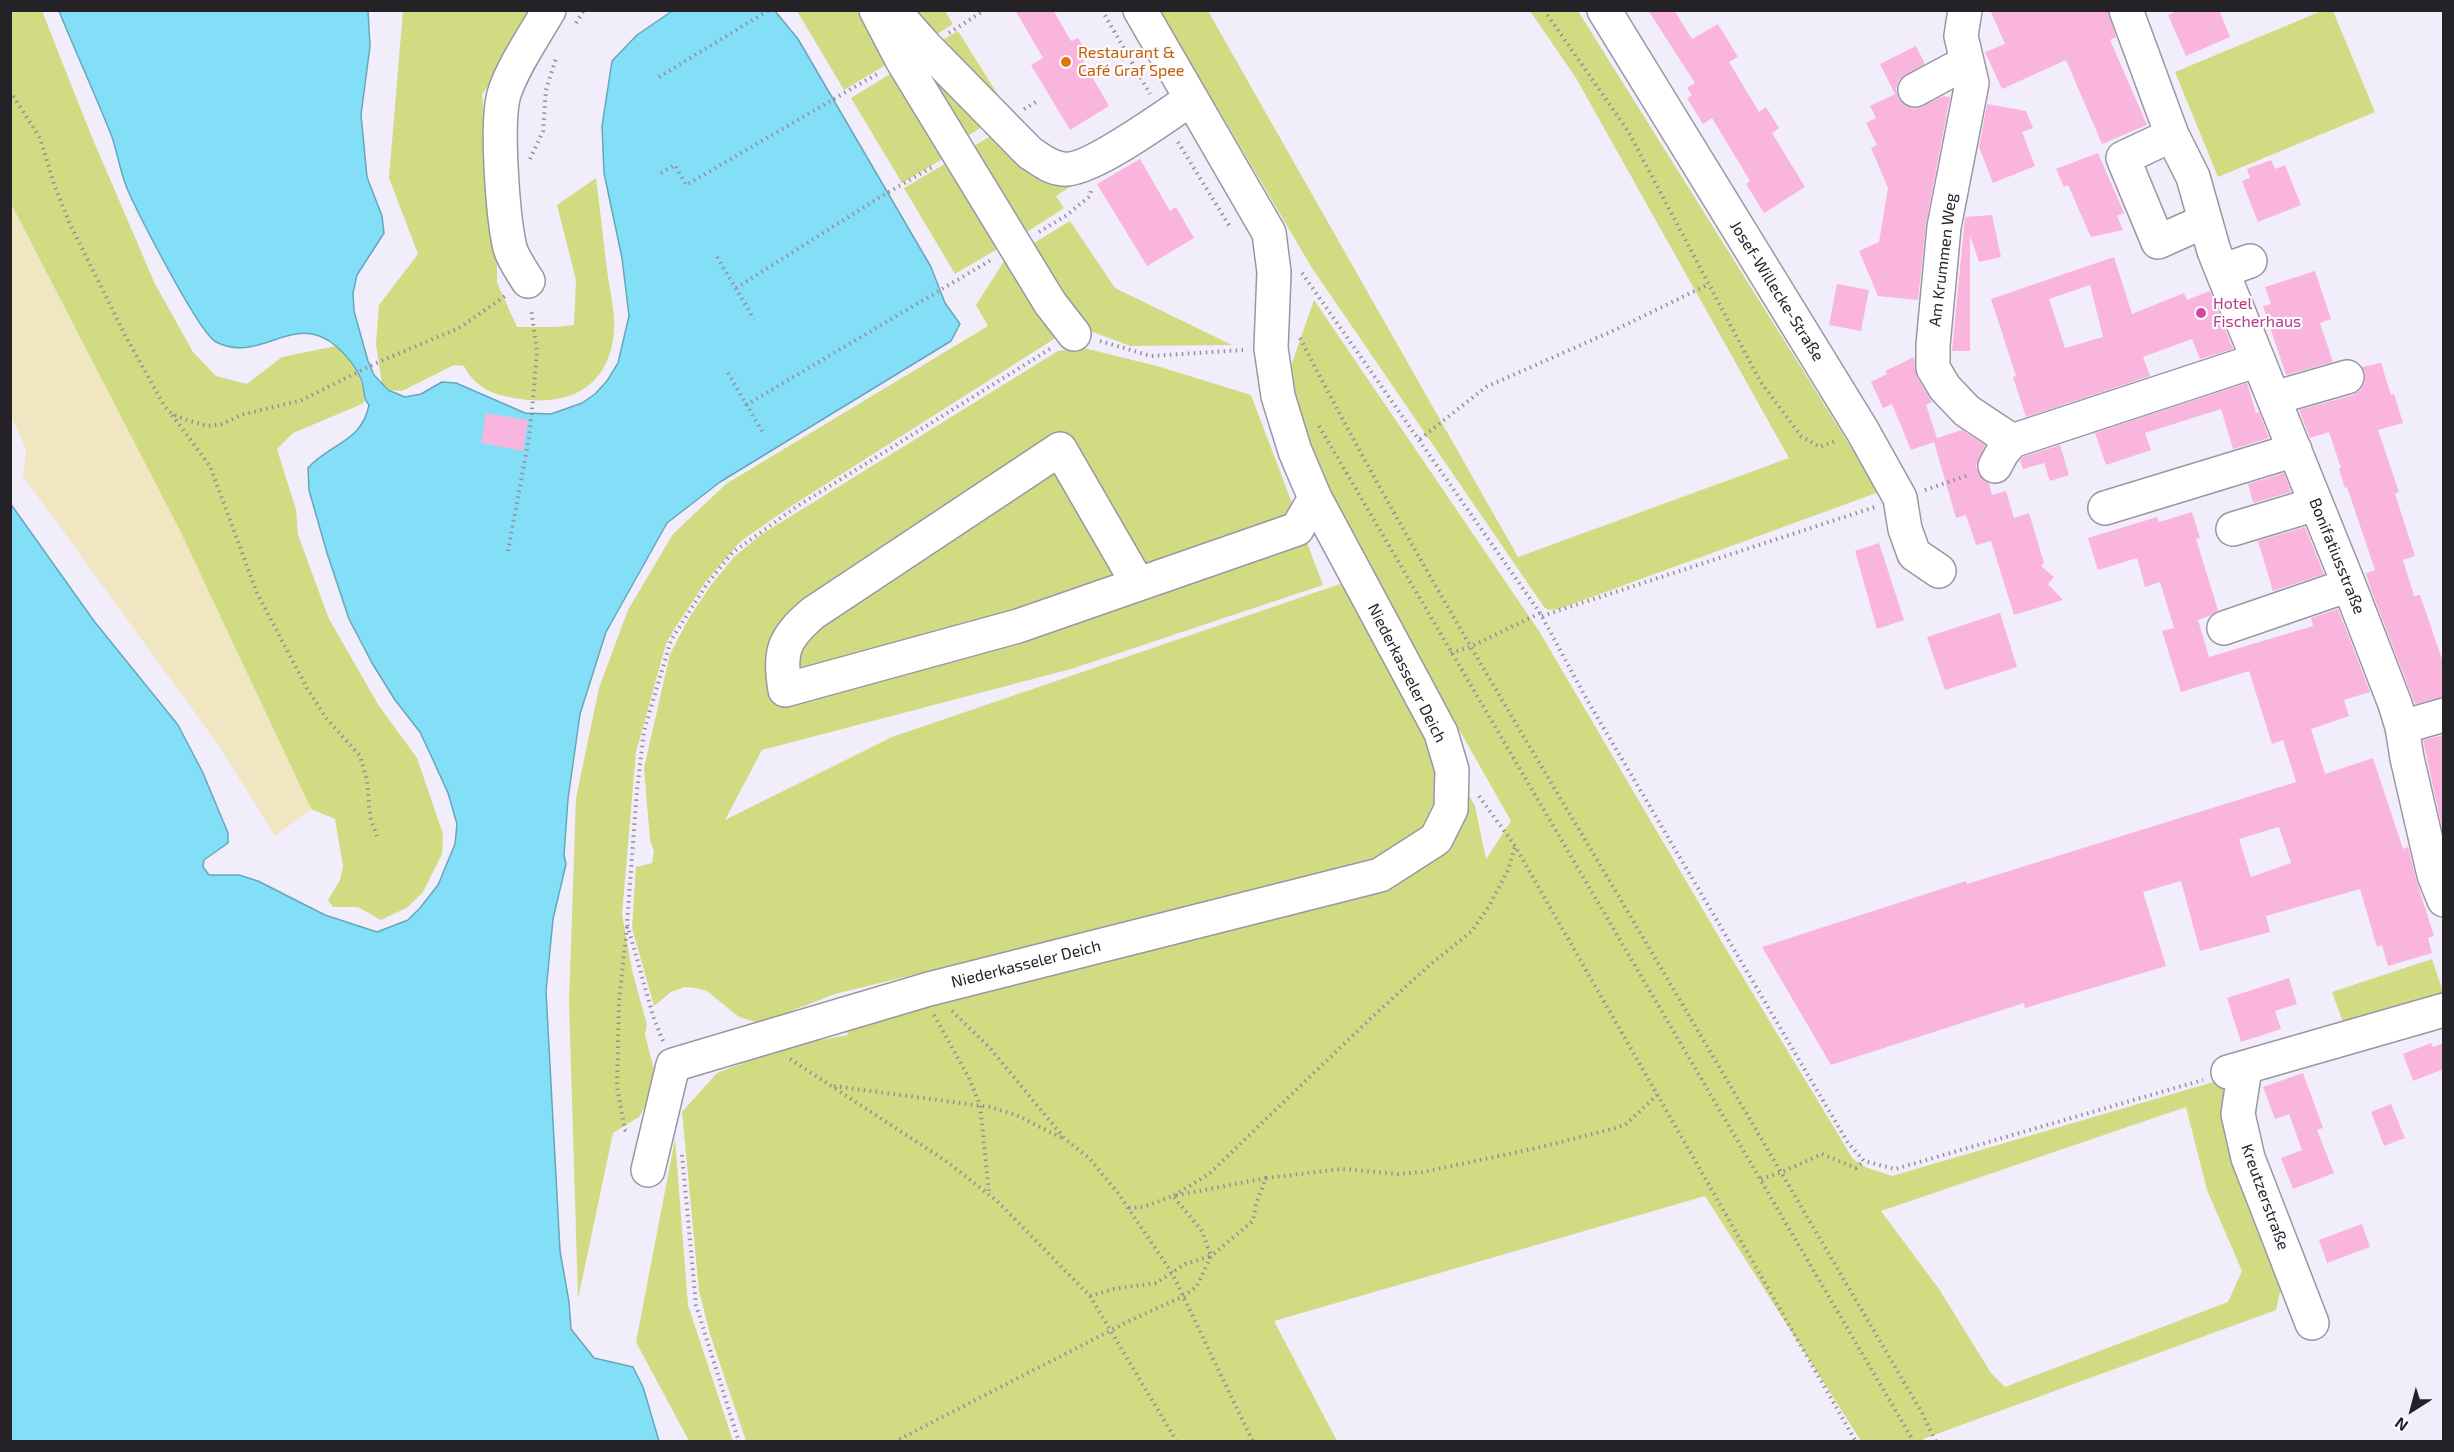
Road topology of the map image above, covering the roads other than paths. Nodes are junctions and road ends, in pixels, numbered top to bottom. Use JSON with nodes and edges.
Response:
{"nodes":[{"id":1,"x":876,"y":10,"type":"edge"},
{"id":2,"x":893,"y":10,"type":"edge"},
{"id":3,"x":1140,"y":10,"type":"edge"},
{"id":4,"x":1604,"y":10,"type":"edge"},
{"id":5,"x":1965,"y":10,"type":"edge"},
{"id":6,"x":2126,"y":10,"type":"edge"},
{"id":7,"x":561,"y":19,"type":"edge"},
{"id":8,"x":1966,"y":62,"type":"junction"},
{"id":9,"x":1915,"y":90,"type":"dead end"},
{"id":10,"x":1191,"y":99,"type":"junction"},
{"id":11,"x":2172,"y":135,"type":"junction"},
{"id":12,"x":2205,"y":221,"type":"junction"},
{"id":13,"x":528,"y":281,"type":"road end"},
{"id":14,"x":1074,"y":334,"type":"road end"},
{"id":15,"x":2258,"y":360,"type":"junction"},
{"id":16,"x":2347,"y":377,"type":"dead end"},
{"id":17,"x":2274,"y":398,"type":"junction"},
{"id":18,"x":2295,"y":450,"type":"junction"},
{"id":19,"x":1315,"y":498,"type":"junction"},
{"id":20,"x":2316,"y":504,"type":"junction"},
{"id":21,"x":2105,"y":508,"type":"dead end"},
{"id":22,"x":2233,"y":529,"type":"dead end"},
{"id":23,"x":1939,"y":571,"type":"dead end"},
{"id":24,"x":1138,"y":584,"type":"junction"},
{"id":25,"x":2349,"y":585,"type":"junction"},
{"id":26,"x":2224,"y":628,"type":"dead end"},
{"id":27,"x":2444,"y":715,"type":"edge"},
{"id":28,"x":2402,"y":727,"type":"junction"},
{"id":29,"x":2444,"y":900,"type":"edge"},
{"id":30,"x":2444,"y":1010,"type":"edge"},
{"id":31,"x":649,"y":1163,"type":"road end"},
{"id":32,"x":2312,"y":1323,"type":"dead end"}],
"edges":[{"from":1,"to":14,"type":"street"},
{"from":2,"to":10,"type":"street"},
{"from":3,"to":10,"type":"street","name":"Niederkasseler Deich"},
{"from":4,"to":23,"type":"street","name":"Josef-Willecke-Straße"},
{"from":5,"to":8,"type":"street","name":"Am Krummen Weg"},
{"from":6,"to":11,"type":"street","name":"Bonifatiusstraße"},
{"from":7,"to":13,"type":"street"},
{"from":8,"to":9,"type":"street"},
{"from":8,"to":15,"type":"street","name":"Am Krummen Weg"},
{"from":10,"to":19,"type":"street","name":"Niederkasseler Deich"},
{"from":11,"to":12,"type":"street","name":"Bonifatiusstraße"},
{"from":11,"to":12,"type":"street"},
{"from":12,"to":15,"type":"street","name":"Bonifatiusstraße"},
{"from":15,"to":17,"type":"street","name":"Bonifatiusstraße"},
{"from":16,"to":17,"type":"street"},
{"from":17,"to":18,"type":"street","name":"Bonifatiusstraße"},
{"from":18,"to":20,"type":"street","name":"Bonifatiusstraße"},
{"from":18,"to":21,"type":"street"},
{"from":19,"to":24,"type":"street"},
{"from":19,"to":31,"type":"street","name":"Niederkasseler Deich"},
{"from":20,"to":22,"type":"street"},
{"from":20,"to":25,"type":"street","name":"Bonifatiusstraße"},
{"from":24,"to":24,"type":"street"},
{"from":25,"to":26,"type":"street"},
{"from":25,"to":28,"type":"street","name":"Bonifatiusstraße"},
{"from":27,"to":28,"type":"street"},
{"from":28,"to":29,"type":"street","name":"Bonifatiusstraße"},
{"from":30,"to":32,"type":"street","name":"Kreutzerstraße"}]}
